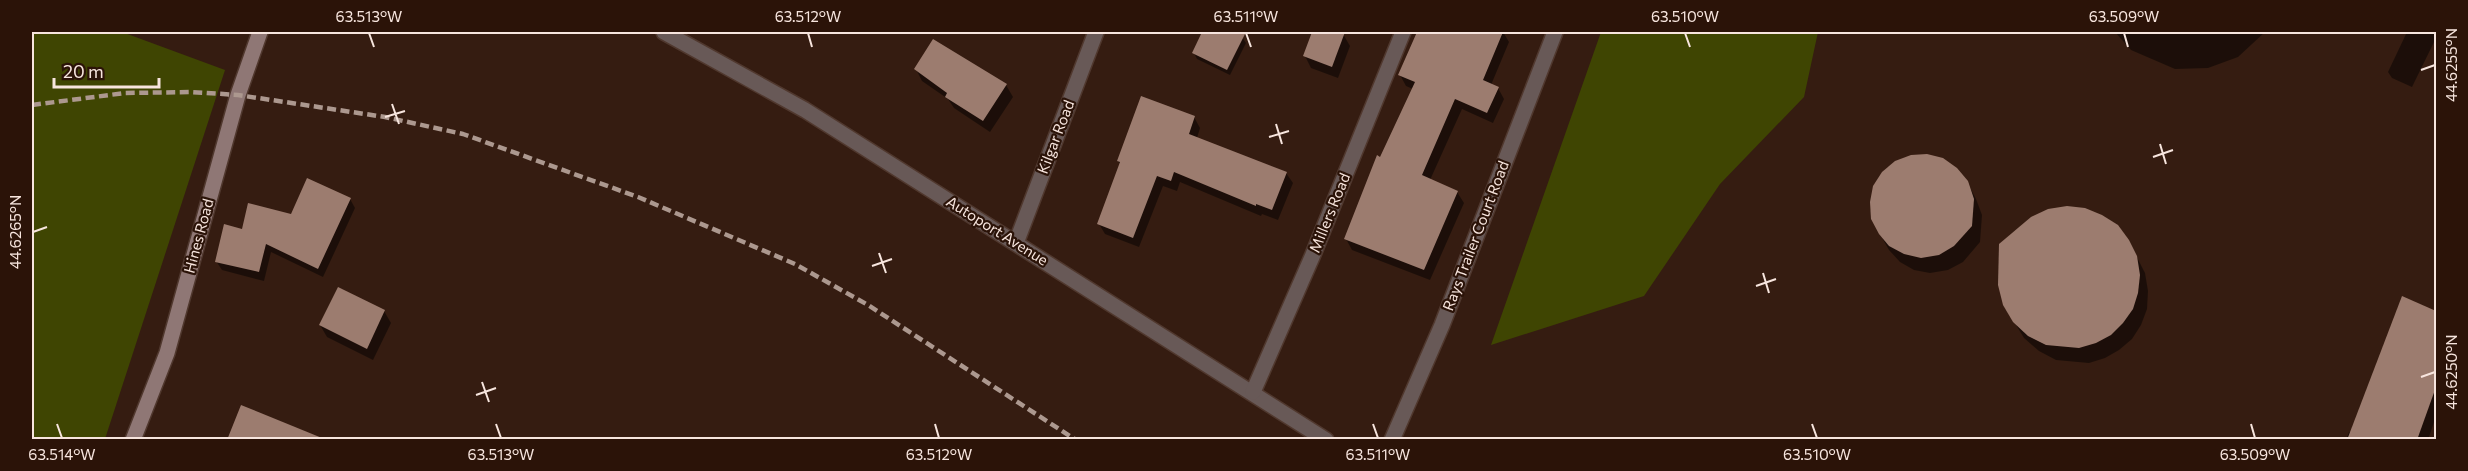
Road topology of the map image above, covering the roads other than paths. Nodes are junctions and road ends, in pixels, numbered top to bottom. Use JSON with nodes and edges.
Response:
{"nodes":[{"id":1,"x":260,"y":32,"type":"edge"},
{"id":2,"x":664,"y":32,"type":"edge"},
{"id":3,"x":1096,"y":32,"type":"edge"},
{"id":4,"x":1402,"y":32,"type":"edge"},
{"id":5,"x":1555,"y":32,"type":"edge"},
{"id":6,"x":1016,"y":243,"type":"junction"},
{"id":7,"x":1253,"y":392,"type":"junction"},
{"id":8,"x":133,"y":440,"type":"edge"},
{"id":9,"x":1326,"y":440,"type":"edge"},
{"id":10,"x":1392,"y":440,"type":"edge"}],
"edges":[{"from":1,"to":8,"type":"street","name":"Hines Road"},
{"from":2,"to":6,"type":"street","name":"Autoport Avenue"},
{"from":3,"to":6,"type":"street","name":"Kilgar Road"},
{"from":4,"to":7,"type":"street","name":"Millers Road"},
{"from":5,"to":10,"type":"street","name":"Rays Trailer Court Road"},
{"from":6,"to":7,"type":"street","name":"Autoport Avenue"},
{"from":7,"to":9,"type":"street","name":"Autoport Avenue"}]}
